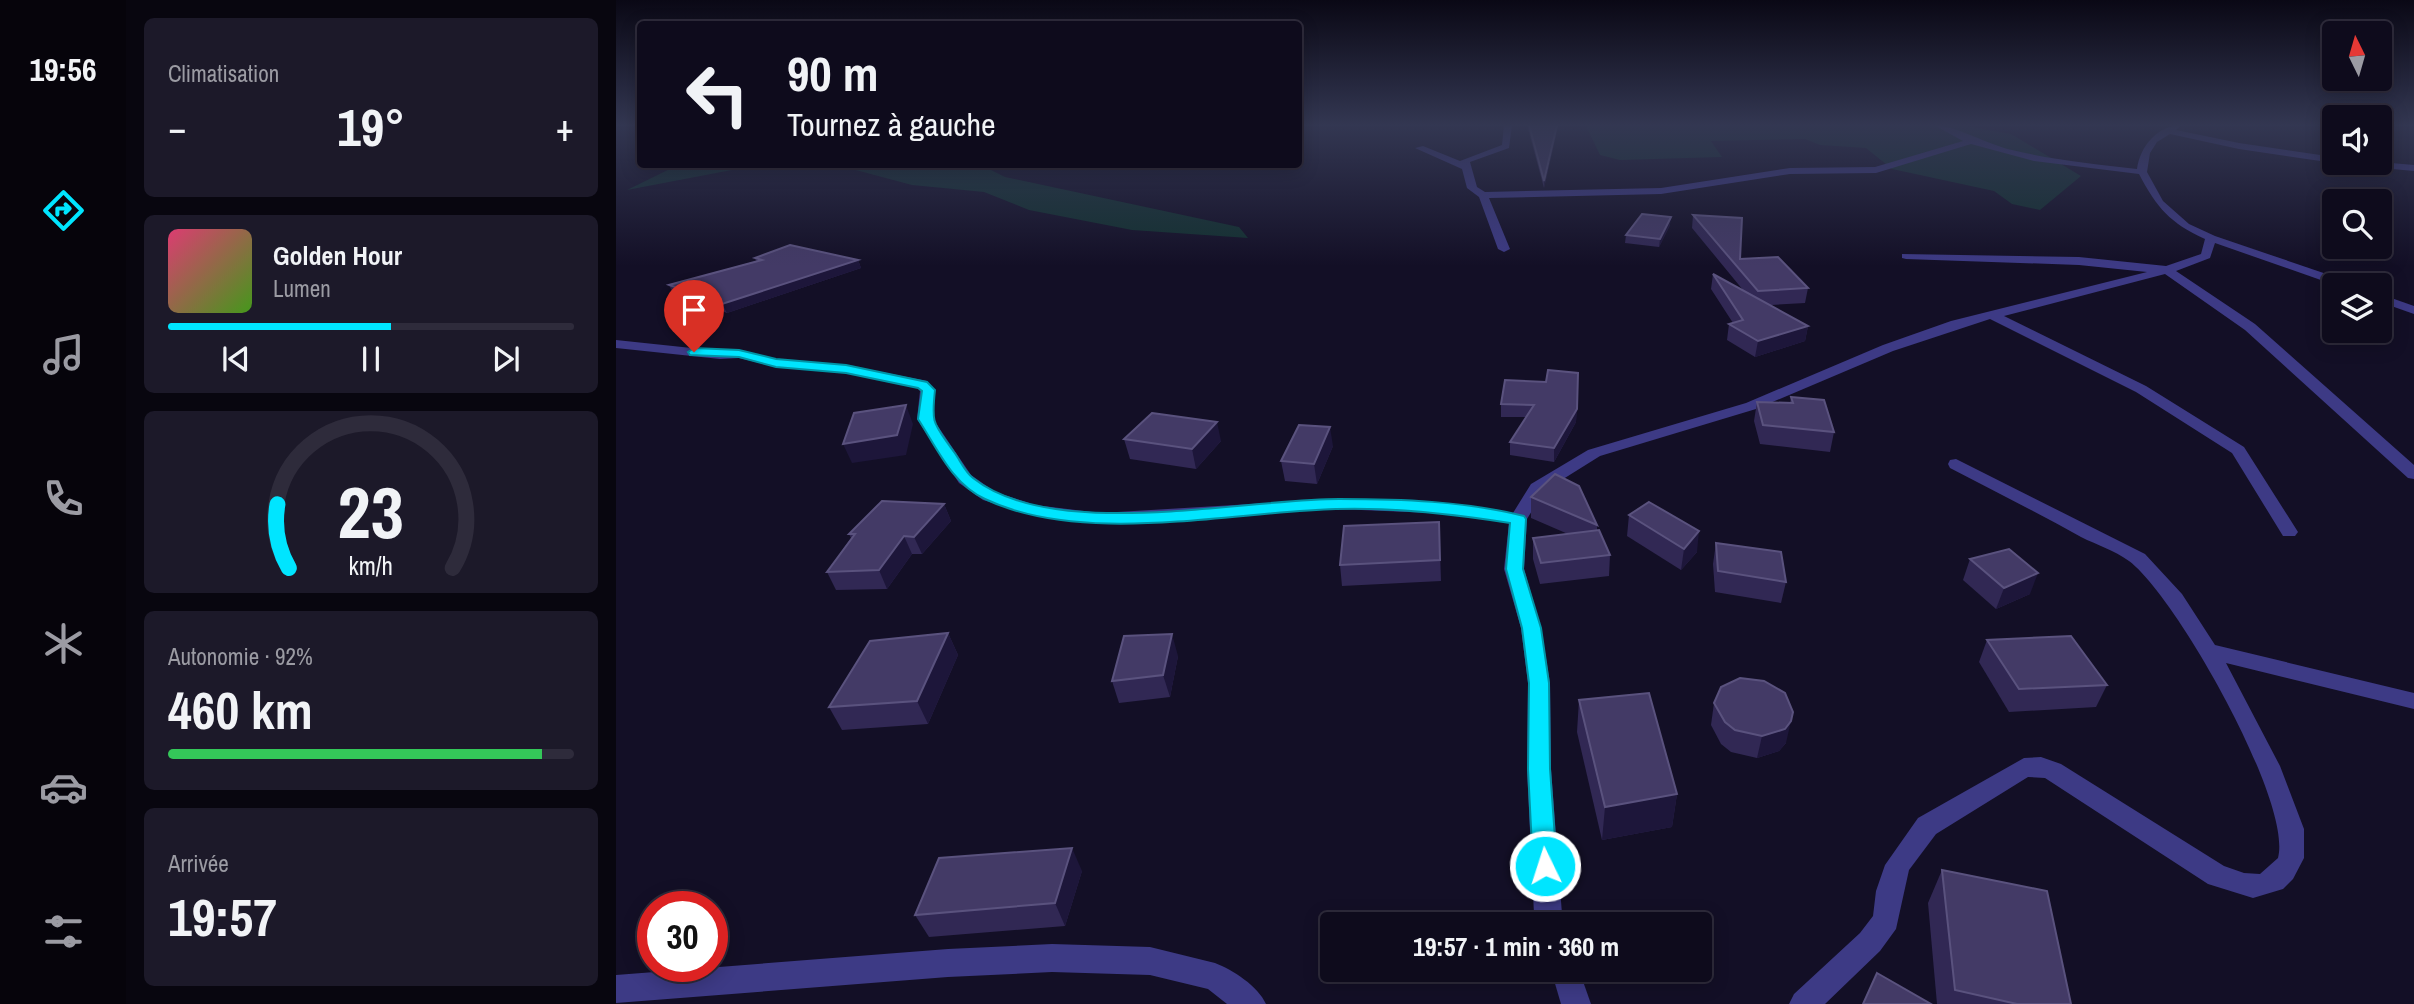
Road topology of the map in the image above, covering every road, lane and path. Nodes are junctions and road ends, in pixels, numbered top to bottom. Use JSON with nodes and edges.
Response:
{"nodes":[{"id":1,"x":1467,"y":172,"type":"edge"},
{"id":2,"x":1784,"y":172,"type":"edge"},
{"id":3,"x":2142,"y":172,"type":"edge"},
{"id":4,"x":1483,"y":195,"type":"junction"},
{"id":5,"x":2211,"y":238,"type":"junction"},
{"id":6,"x":1504,"y":249,"type":"dead end"},
{"id":7,"x":1906,"y":256,"type":"dead end"},
{"id":8,"x":2167,"y":270,"type":"junction"},
{"id":9,"x":2322,"y":277,"type":"edge"},
{"id":10,"x":2392,"y":302,"type":"edge"},
{"id":11,"x":2414,"y":310,"type":"edge"},
{"id":12,"x":1990,"y":314,"type":"junction"},
{"id":13,"x":616,"y":344,"type":"edge"},
{"id":14,"x":1956,"y":464,"type":"dead end"},
{"id":15,"x":2414,"y":474,"type":"edge"},
{"id":16,"x":1518,"y":519,"type":"junction"},
{"id":17,"x":2289,"y":532,"type":"dead end"},
{"id":18,"x":2208,"y":651,"type":"junction"},
{"id":19,"x":2414,"y":701,"type":"edge"},
{"id":20,"x":1548,"y":912,"type":"edge"},
{"id":21,"x":1570,"y":982,"type":"edge"},
{"id":22,"x":616,"y":989,"type":"edge"},
{"id":23,"x":1251,"y":1004,"type":"edge"},
{"id":24,"x":1576,"y":1004,"type":"edge"},
{"id":25,"x":1804,"y":1004,"type":"edge"}],
"edges":[{"from":1,"to":4,"type":"street"},
{"from":2,"to":4,"type":"street"},
{"from":3,"to":5,"type":"street"},
{"from":4,"to":6,"type":"street"},
{"from":5,"to":8,"type":"street"},
{"from":5,"to":9,"type":"street"},
{"from":7,"to":8,"type":"street"},
{"from":8,"to":12,"type":"street"},
{"from":8,"to":15,"type":"street"},
{"from":10,"to":11,"type":"street"},
{"from":12,"to":16,"type":"street"},
{"from":12,"to":17,"type":"street"},
{"from":13,"to":16,"type":"street"},
{"from":14,"to":18,"type":"street"},
{"from":16,"to":20,"type":"street"},
{"from":18,"to":19,"type":"street"},
{"from":18,"to":25,"type":"street"},
{"from":21,"to":24,"type":"street"},
{"from":22,"to":23,"type":"street"}]}
